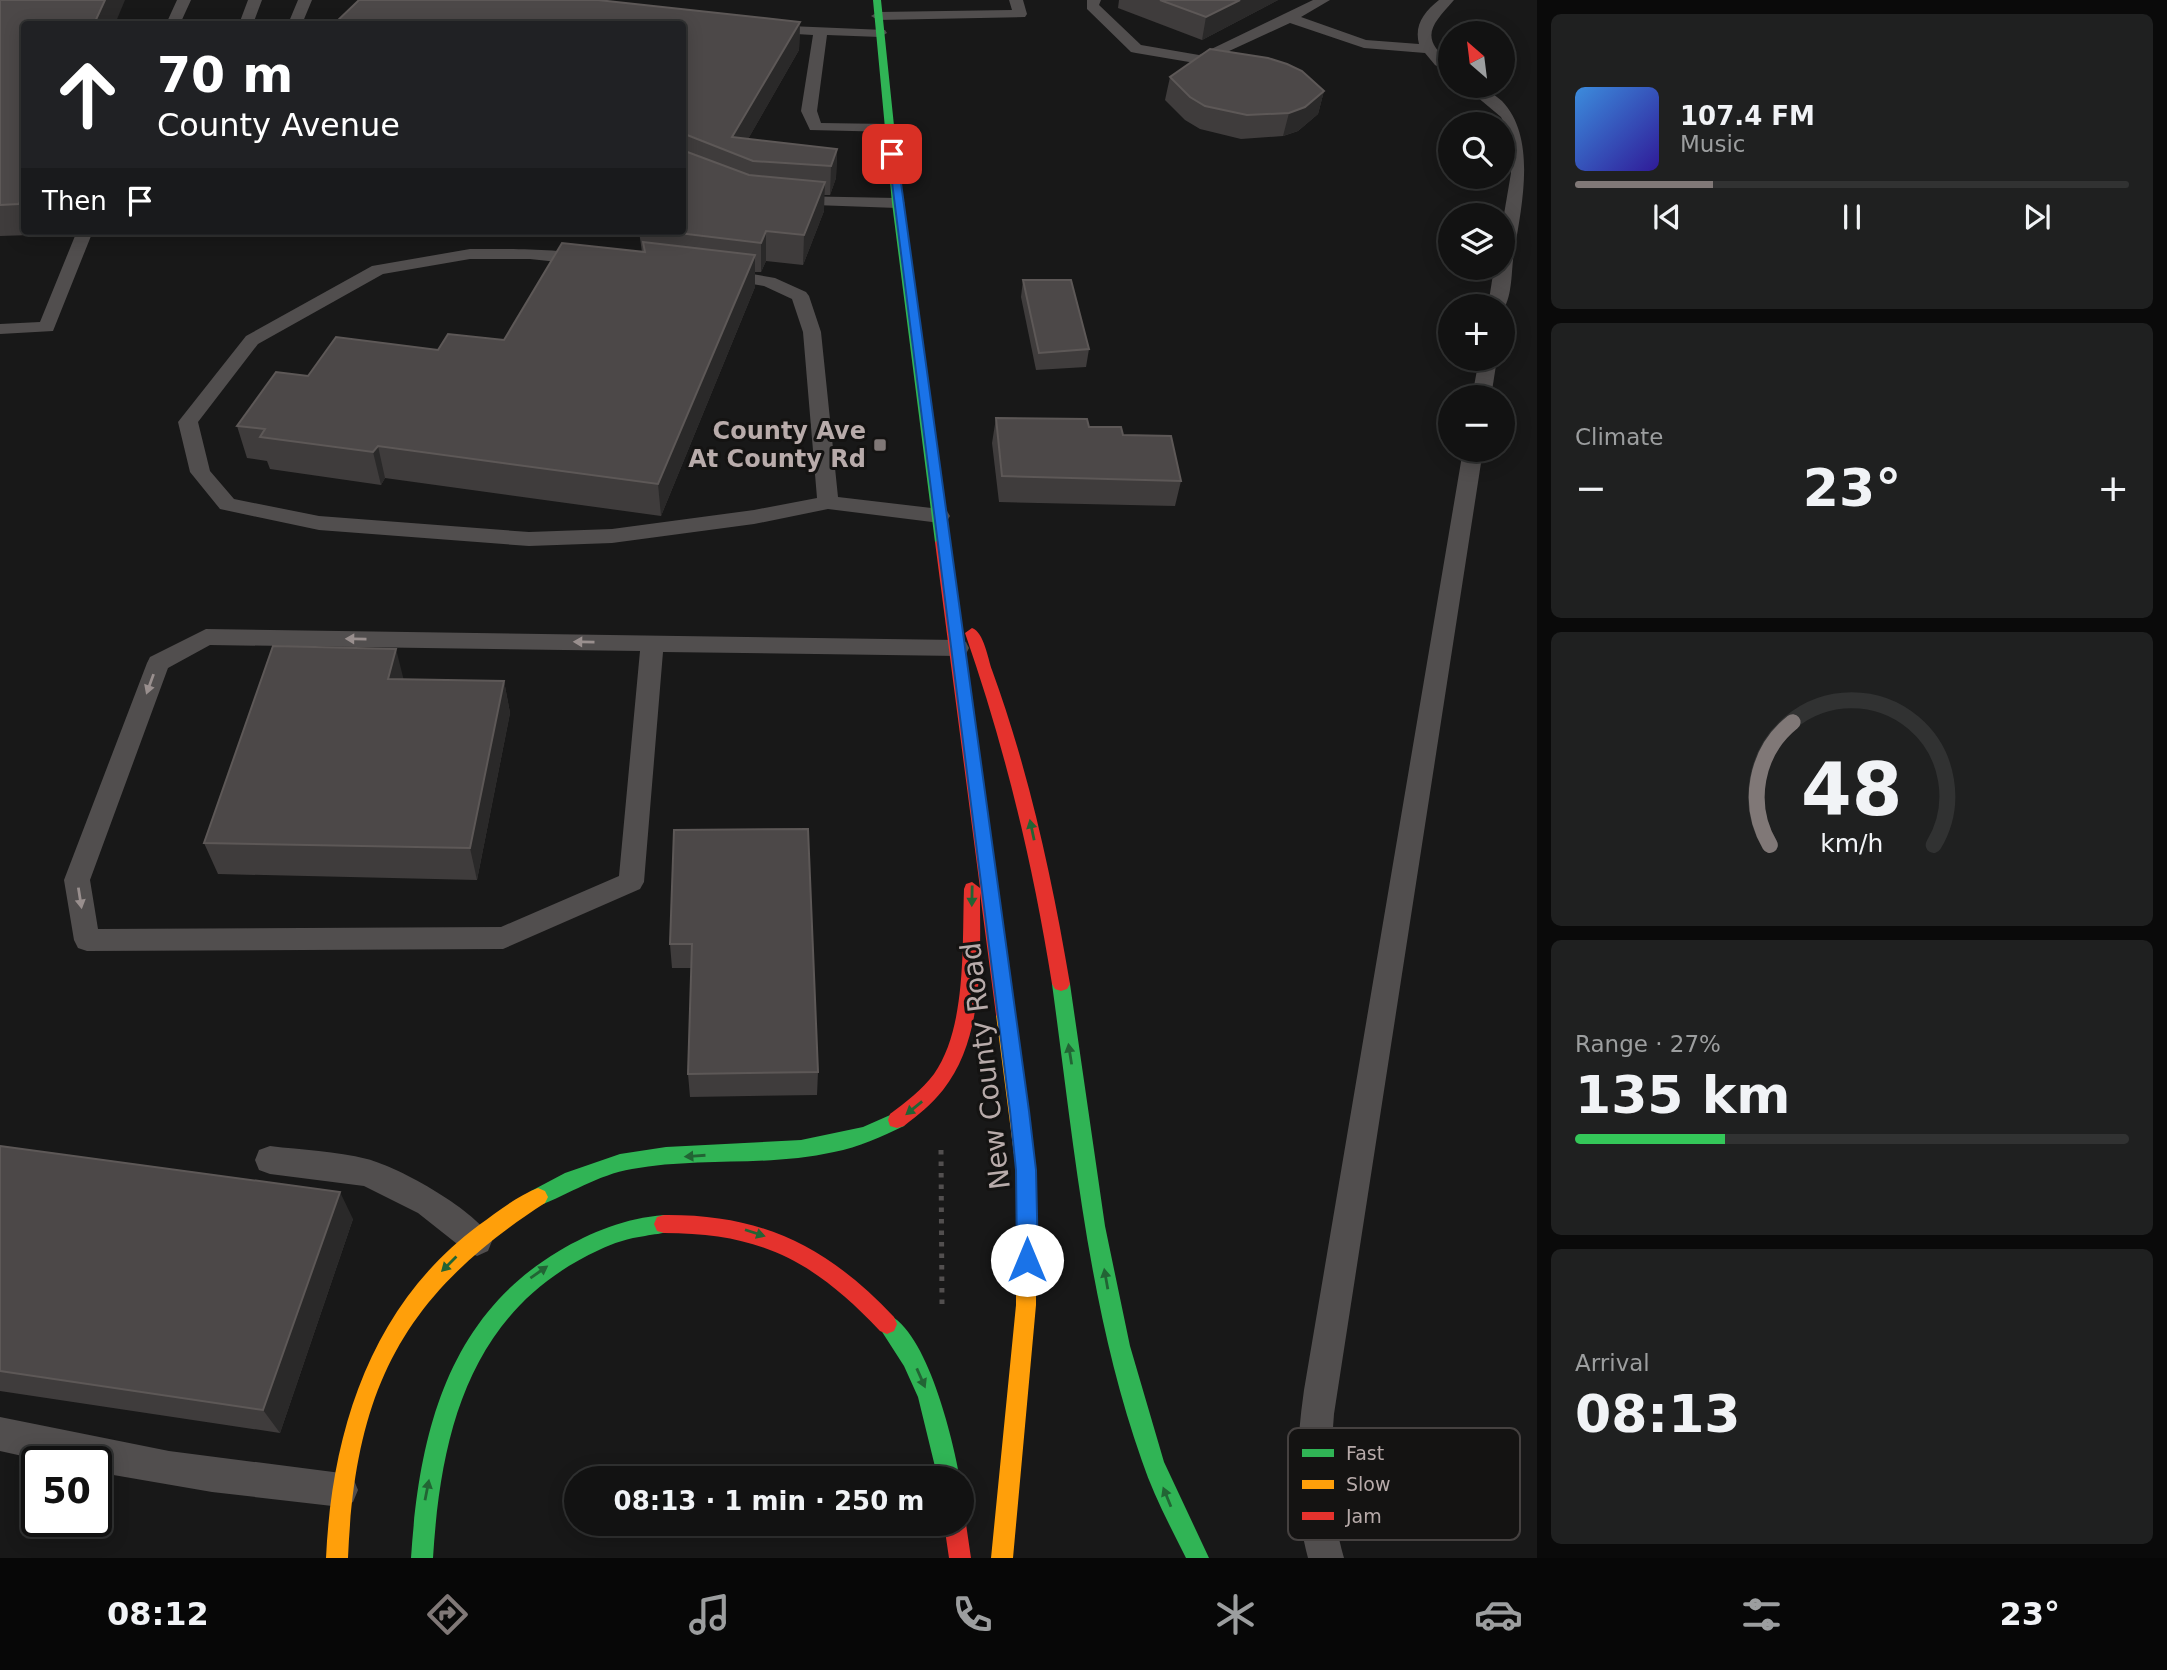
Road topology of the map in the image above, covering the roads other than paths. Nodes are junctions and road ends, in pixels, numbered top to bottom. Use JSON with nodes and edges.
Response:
{"nodes":[{"id":1,"x":184,"y":0,"type":"edge"},
{"id":2,"x":255,"y":0,"type":"edge"},
{"id":3,"x":305,"y":0,"type":"edge"},
{"id":4,"x":1016,"y":0,"type":"edge"},
{"id":5,"x":1094,"y":0,"type":"edge"},
{"id":6,"x":1323,"y":0,"type":"edge"},
{"id":7,"x":1447,"y":0,"type":"edge"},
{"id":8,"x":877,"y":8,"type":"edge"},
{"id":9,"x":1289,"y":18,"type":"junction"},
{"id":10,"x":174,"y":21,"type":"edge"},
{"id":11,"x":247,"y":21,"type":"edge"},
{"id":12,"x":296,"y":21,"type":"edge"},
{"id":13,"x":753,"y":27,"type":"edge"},
{"id":14,"x":821,"y":31,"type":"junction"},
{"id":15,"x":880,"y":33,"type":"junction"},
{"id":16,"x":1427,"y":49,"type":"junction"},
{"id":17,"x":1438,"y":59,"type":"edge"},
{"id":18,"x":1485,"y":98,"type":"edge"},
{"id":19,"x":890,"y":129,"type":"junction"},
{"id":20,"x":777,"y":199,"type":"edge"},
{"id":21,"x":897,"y":203,"type":"junction"},
{"id":22,"x":1514,"y":203,"type":"edge"},
{"id":23,"x":83,"y":235,"type":"edge"},
{"id":24,"x":601,"y":261,"type":"edge"},
{"id":25,"x":708,"y":272,"type":"edge"},
{"id":26,"x":0,"y":328,"type":"edge"},
{"id":27,"x":1471,"y":462,"type":"edge"},
{"id":28,"x":828,"y":502,"type":"junction"},
{"id":29,"x":940,"y":516,"type":"junction"},
{"id":30,"x":946,"y":566,"type":"junction"},
{"id":31,"x":652,"y":643,"type":"junction"},
{"id":32,"x":958,"y":648,"type":"junction"},
{"id":33,"x":975,"y":778,"type":"junction"},
{"id":34,"x":270,"y":1160,"type":"dead end"},
{"id":35,"x":477,"y":1241,"type":"junction"},
{"id":36,"x":1315,"y":1428,"type":"edge"},
{"id":37,"x":0,"y":1434,"type":"edge"},
{"id":38,"x":946,"y":1466,"type":"edge"},
{"id":39,"x":341,"y":1490,"type":"junction"},
{"id":40,"x":957,"y":1536,"type":"edge"},
{"id":41,"x":1321,"y":1540,"type":"edge"},
{"id":42,"x":337,"y":1558,"type":"edge"},
{"id":43,"x":422,"y":1558,"type":"edge"},
{"id":44,"x":960,"y":1558,"type":"edge"},
{"id":45,"x":1002,"y":1558,"type":"edge"},
{"id":46,"x":1198,"y":1558,"type":"edge"},
{"id":47,"x":1326,"y":1558,"type":"edge"}],
"edges":[{"from":1,"to":10,"type":"lane"},
{"from":2,"to":11,"type":"lane"},
{"from":3,"to":12,"type":"lane"},
{"from":4,"to":8,"type":"lane"},
{"from":5,"to":9,"type":"lane"},
{"from":6,"to":9,"type":"lane"},
{"from":7,"to":16,"type":"lane"},
{"from":8,"to":15,"type":"main road"},
{"from":9,"to":16,"type":"lane"},
{"from":13,"to":14,"type":"lane"},
{"from":14,"to":15,"type":"lane"},
{"from":14,"to":19,"type":"lane"},
{"from":15,"to":19,"type":"main road"},
{"from":16,"to":17,"type":"lane"},
{"from":18,"to":22,"type":"lane"},
{"from":19,"to":21,"type":"main road"},
{"from":20,"to":21,"type":"lane"},
{"from":21,"to":29,"type":"main road"},
{"from":23,"to":26,"type":"lane"},
{"from":24,"to":28,"type":"lane"},
{"from":25,"to":28,"type":"lane"},
{"from":27,"to":36,"type":"lane"},
{"from":28,"to":29,"type":"lane"},
{"from":29,"to":30,"type":"main road"},
{"from":30,"to":32,"type":"main road"},
{"from":46,"to":30,"type":"main road","one_way":true},
{"from":31,"to":31,"type":"lane","one_way":true},
{"from":31,"to":32,"type":"lane"},
{"from":32,"to":33,"type":"main road"},
{"from":33,"to":35,"type":"main road","one_way":true},
{"from":33,"to":45,"type":"main road","name":"New County Road"},
{"from":34,"to":35,"type":"lane"},
{"from":35,"to":39,"type":"main road","one_way":true},
{"from":37,"to":39,"type":"lane"},
{"from":43,"to":38,"type":"main road","one_way":true},
{"from":39,"to":42,"type":"main road"},
{"from":40,"to":44,"type":"main road"},
{"from":41,"to":47,"type":"lane"}]}
